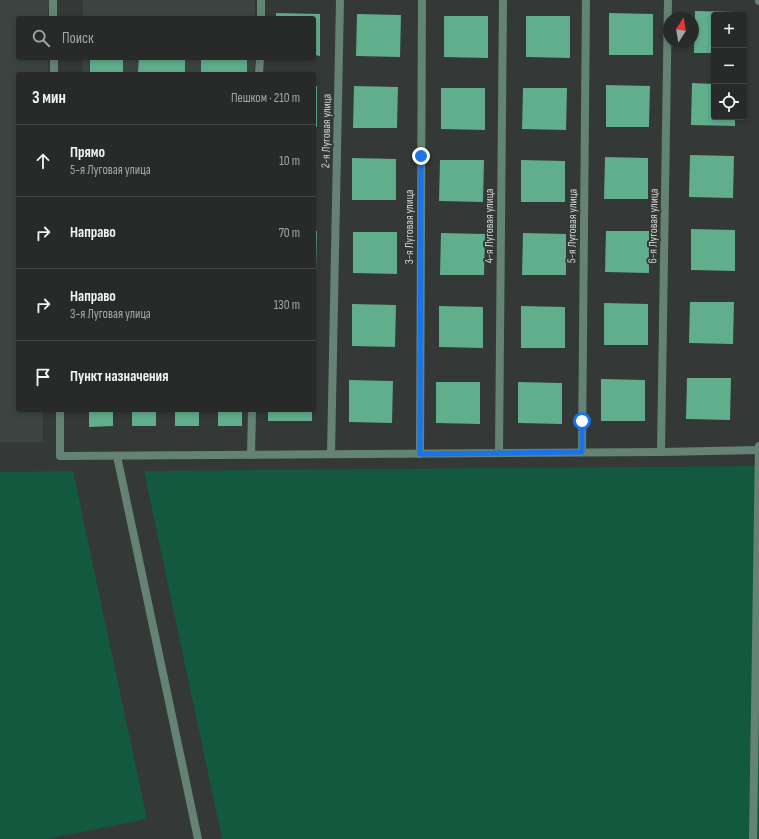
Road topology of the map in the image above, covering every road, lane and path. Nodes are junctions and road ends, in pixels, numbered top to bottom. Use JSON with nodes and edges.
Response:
{"nodes":[{"id":1,"x":53,"y":0,"type":"edge"},
{"id":2,"x":261,"y":0,"type":"edge"},
{"id":3,"x":340,"y":0,"type":"edge"},
{"id":4,"x":422,"y":0,"type":"edge"},
{"id":5,"x":503,"y":0,"type":"edge"},
{"id":6,"x":586,"y":0,"type":"edge"},
{"id":7,"x":668,"y":0,"type":"edge"},
{"id":8,"x":53,"y":16,"type":"edge"},
{"id":9,"x":261,"y":16,"type":"edge"},
{"id":10,"x":54,"y":60,"type":"edge"},
{"id":11,"x":260,"y":60,"type":"edge"},
{"id":12,"x":54,"y":72,"type":"edge"},
{"id":13,"x":259,"y":72,"type":"edge"},
{"id":14,"x":60,"y":412,"type":"edge"},
{"id":15,"x":252,"y":412,"type":"edge"},
{"id":16,"x":759,"y":445,"type":"edge"},
{"id":17,"x":759,"y":450,"type":"edge"},
{"id":18,"x":582,"y":452,"type":"junction"},
{"id":19,"x":661,"y":452,"type":"junction"},
{"id":20,"x":499,"y":453,"type":"junction"},
{"id":21,"x":330,"y":454,"type":"junction"},
{"id":22,"x":420,"y":454,"type":"junction"},
{"id":23,"x":251,"y":455,"type":"junction"},
{"id":24,"x":117,"y":456,"type":"junction"},
{"id":25,"x":198,"y":839,"type":"edge"},
{"id":26,"x":753,"y":839,"type":"edge"}],
"edges":[{"from":1,"to":8,"type":"street"},
{"from":2,"to":9,"type":"street"},
{"from":3,"to":21,"type":"street","name":"2-я Луговая улица"},
{"from":4,"to":22,"type":"street","name":"3-я Луговая улица"},
{"from":5,"to":20,"type":"street","name":"4-я Луговая улица"},
{"from":6,"to":18,"type":"street","name":"5-я Луговая улица"},
{"from":7,"to":19,"type":"street","name":"6-я Луговая улица"},
{"from":10,"to":12,"type":"street"},
{"from":11,"to":13,"type":"street"},
{"from":14,"to":24,"type":"street"},
{"from":15,"to":23,"type":"street"},
{"from":16,"to":17,"type":"street"},
{"from":17,"to":19,"type":"street"},
{"from":17,"to":26,"type":"street"},
{"from":18,"to":19,"type":"street"},
{"from":18,"to":20,"type":"street"},
{"from":20,"to":22,"type":"street"},
{"from":21,"to":22,"type":"street"},
{"from":21,"to":23,"type":"street"},
{"from":23,"to":24,"type":"street"},
{"from":24,"to":25,"type":"street"}]}
